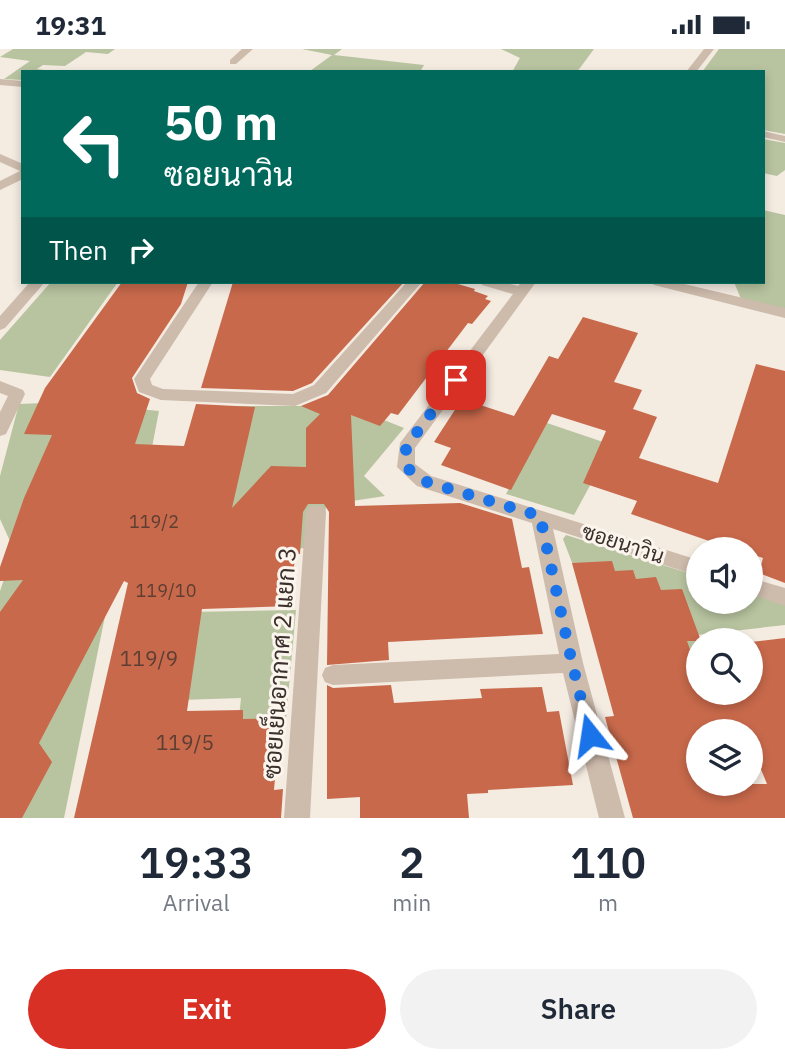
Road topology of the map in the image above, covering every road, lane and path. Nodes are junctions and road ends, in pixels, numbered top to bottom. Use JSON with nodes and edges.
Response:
{"nodes":[{"id":1,"x":248,"y":49,"type":"edge"},
{"id":2,"x":709,"y":49,"type":"edge"},
{"id":3,"x":233,"y":62,"type":"dead end"},
{"id":4,"x":693,"y":70,"type":"edge"},
{"id":5,"x":0,"y":82,"type":"edge"},
{"id":6,"x":21,"y":83,"type":"edge"},
{"id":7,"x":765,"y":134,"type":"edge"},
{"id":8,"x":785,"y":139,"type":"edge"},
{"id":9,"x":0,"y":158,"type":"edge"},
{"id":10,"x":21,"y":166,"type":"edge"},
{"id":11,"x":21,"y":175,"type":"edge"},
{"id":12,"x":0,"y":186,"type":"edge"},
{"id":13,"x":36,"y":284,"type":"edge"},
{"id":14,"x":205,"y":284,"type":"edge"},
{"id":15,"x":413,"y":284,"type":"edge"},
{"id":16,"x":502,"y":284,"type":"edge"},
{"id":17,"x":667,"y":284,"type":"edge"},
{"id":18,"x":525,"y":287,"type":"edge"},
{"id":19,"x":785,"y":313,"type":"edge"},
{"id":20,"x":0,"y":325,"type":"edge"},
{"id":21,"x":0,"y":386,"type":"edge"},
{"id":22,"x":0,"y":430,"type":"edge"},
{"id":23,"x":316,"y":512,"type":"dead end"},
{"id":24,"x":540,"y":516,"type":"junction"},
{"id":25,"x":686,"y":564,"type":"edge"},
{"id":26,"x":763,"y":590,"type":"edge"},
{"id":27,"x":785,"y":597,"type":"edge"},
{"id":28,"x":572,"y":663,"type":"junction"},
{"id":29,"x":333,"y":675,"type":"dead end"},
{"id":30,"x":297,"y":818,"type":"edge"},
{"id":31,"x":612,"y":818,"type":"edge"}],
"edges":[{"from":1,"to":3,"type":"street"},
{"from":2,"to":4,"type":"street"},
{"from":5,"to":6,"type":"street"},
{"from":7,"to":8,"type":"street"},
{"from":9,"to":10,"type":"street"},
{"from":11,"to":12,"type":"street"},
{"from":13,"to":20,"type":"street"},
{"from":14,"to":15,"type":"street"},
{"from":16,"to":18,"type":"street"},
{"from":17,"to":19,"type":"street"},
{"from":18,"to":24,"type":"street","name":"ซอยนาวิน"},
{"from":21,"to":22,"type":"street"},
{"from":23,"to":30,"type":"street","name":"ซอยเย็นอากาศ 2 แยก 3"},
{"from":24,"to":25,"type":"street","name":"ซอยนาวิน"},
{"from":24,"to":28,"type":"street"},
{"from":26,"to":27,"type":"street"},
{"from":28,"to":29,"type":"street"},
{"from":28,"to":31,"type":"street"}]}
